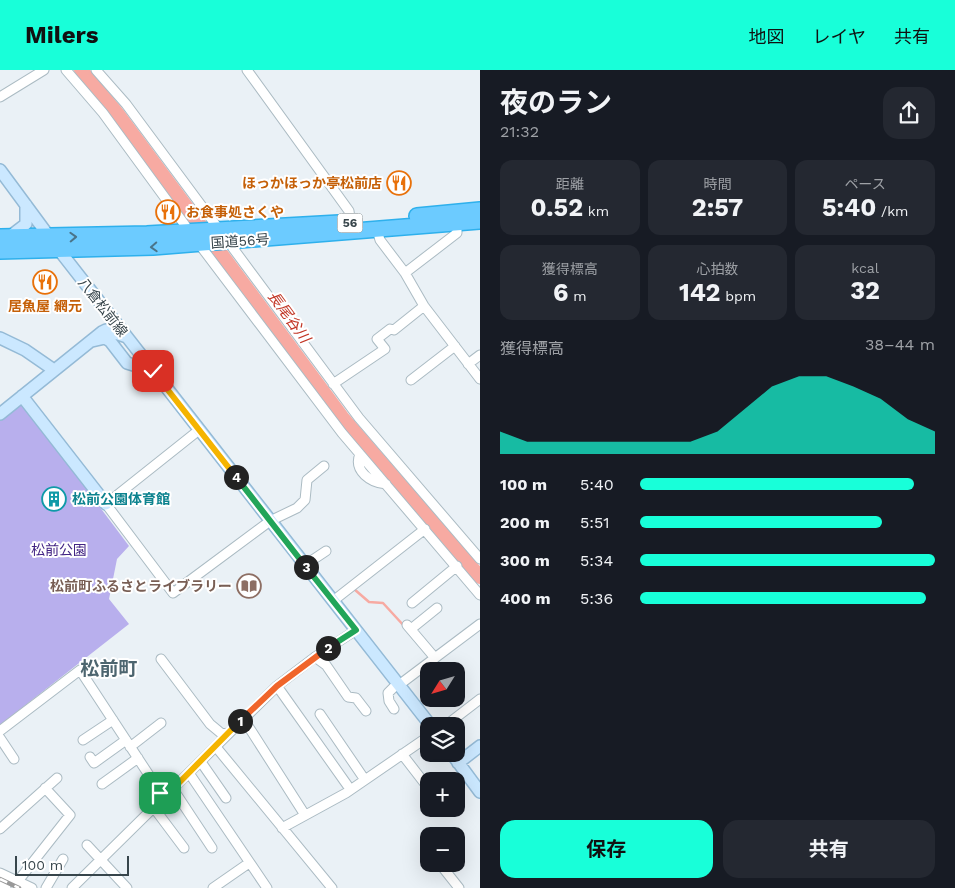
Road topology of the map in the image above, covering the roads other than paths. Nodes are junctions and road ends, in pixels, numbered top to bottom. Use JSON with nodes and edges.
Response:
{"nodes":[{"id":1,"x":44,"y":70,"type":"edge"},
{"id":2,"x":66,"y":70,"type":"edge"},
{"id":3,"x":96,"y":70,"type":"edge"},
{"id":4,"x":247,"y":70,"type":"edge"},
{"id":5,"x":0,"y":97,"type":"edge"},
{"id":6,"x":0,"y":170,"type":"edge"},
{"id":7,"x":26,"y":203,"type":"junction"},
{"id":8,"x":480,"y":210,"type":"edge"},
{"id":9,"x":480,"y":221,"type":"edge"},
{"id":10,"x":456,"y":223,"type":"junction"},
{"id":11,"x":352,"y":227,"type":"junction"},
{"id":12,"x":377,"y":230,"type":"junction"},
{"id":13,"x":224,"y":237,"type":"junction"},
{"id":14,"x":196,"y":238,"type":"junction"},
{"id":15,"x":2,"y":242,"type":"edge"},
{"id":16,"x":55,"y":244,"type":"junction"},
{"id":17,"x":405,"y":273,"type":"junction"},
{"id":18,"x":424,"y":306,"type":"junction"},
{"id":19,"x":127,"y":337,"type":"junction"},
{"id":20,"x":0,"y":338,"type":"edge"},
{"id":21,"x":90,"y":342,"type":"junction"},
{"id":22,"x":455,"y":346,"type":"junction"},
{"id":23,"x":480,"y":355,"type":"edge"},
{"id":24,"x":468,"y":364,"type":"junction"},
{"id":25,"x":54,"y":370,"type":"junction"},
{"id":26,"x":153,"y":371,"type":"junction"},
{"id":27,"x":480,"y":379,"type":"edge"},
{"id":28,"x":411,"y":380,"type":"dead end"},
{"id":29,"x":334,"y":384,"type":"junction"},
{"id":30,"x":22,"y":396,"type":"junction"},
{"id":31,"x":0,"y":414,"type":"edge"},
{"id":32,"x":199,"y":430,"type":"junction"},
{"id":33,"x":324,"y":466,"type":"dead end"},
{"id":34,"x":106,"y":504,"type":"junction"},
{"id":35,"x":270,"y":520,"type":"junction"},
{"id":36,"x":425,"y":529,"type":"junction"},
{"id":37,"x":326,"y":551,"type":"dead end"},
{"id":38,"x":480,"y":558,"type":"edge"},
{"id":39,"x":305,"y":566,"type":"junction"},
{"id":40,"x":457,"y":566,"type":"junction"},
{"id":41,"x":480,"y":595,"type":"edge"},
{"id":42,"x":333,"y":601,"type":"junction"},
{"id":43,"x":412,"y":603,"type":"dead end"},
{"id":44,"x":437,"y":608,"type":"dead end"},
{"id":45,"x":480,"y":624,"type":"edge"},
{"id":46,"x":356,"y":630,"type":"junction"},
{"id":47,"x":314,"y":656,"type":"junction"},
{"id":48,"x":161,"y":658,"type":"dead end"},
{"id":49,"x":436,"y":658,"type":"junction"},
{"id":50,"x":398,"y":684,"type":"junction"},
{"id":51,"x":277,"y":686,"type":"junction"},
{"id":52,"x":480,"y":699,"type":"edge"},
{"id":53,"x":394,"y":708,"type":"dead end"},
{"id":54,"x":366,"y":711,"type":"dead end"},
{"id":55,"x":320,"y":714,"type":"dead end"},
{"id":56,"x":424,"y":717,"type":"edge"},
{"id":57,"x":457,"y":717,"type":"edge"},
{"id":58,"x":243,"y":718,"type":"junction"},
{"id":59,"x":113,"y":720,"type":"junction"},
{"id":60,"x":161,"y":723,"type":"dead end"},
{"id":61,"x":0,"y":731,"type":"edge"},
{"id":62,"x":229,"y":733,"type":"junction"},
{"id":63,"x":0,"y":738,"type":"edge"},
{"id":64,"x":83,"y":740,"type":"dead end"},
{"id":65,"x":420,"y":742,"type":"edge"},
{"id":66,"x":128,"y":743,"type":"junction"},
{"id":67,"x":480,"y":746,"type":"edge"},
{"id":68,"x":216,"y":747,"type":"junction"},
{"id":69,"x":465,"y":753,"type":"edge"},
{"id":70,"x":402,"y":754,"type":"junction"},
{"id":71,"x":90,"y":757,"type":"dead end"},
{"id":72,"x":138,"y":758,"type":"junction"},
{"id":73,"x":14,"y":759,"type":"dead end"},
{"id":74,"x":201,"y":762,"type":"junction"},
{"id":75,"x":458,"y":762,"type":"edge"},
{"id":76,"x":190,"y":773,"type":"junction"},
{"id":77,"x":420,"y":777,"type":"edge"},
{"id":78,"x":57,"y":778,"type":"dead end"},
{"id":79,"x":365,"y":780,"type":"junction"},
{"id":80,"x":102,"y":784,"type":"dead end"},
{"id":81,"x":45,"y":788,"type":"junction"},
{"id":82,"x":173,"y":789,"type":"junction"},
{"id":83,"x":350,"y":789,"type":"junction"},
{"id":84,"x":480,"y":792,"type":"edge"},
{"id":85,"x":164,"y":798,"type":"junction"},
{"id":86,"x":226,"y":798,"type":"dead end"},
{"id":87,"x":154,"y":808,"type":"junction"},
{"id":88,"x":305,"y":815,"type":"junction"},
{"id":89,"x":282,"y":828,"type":"junction"},
{"id":90,"x":0,"y":829,"type":"edge"},
{"id":91,"x":87,"y":845,"type":"dead end"},
{"id":92,"x":184,"y":848,"type":"dead end"},
{"id":93,"x":212,"y":848,"type":"dead end"},
{"id":94,"x":63,"y":860,"type":"dead end"},
{"id":95,"x":101,"y":860,"type":"junction"},
{"id":96,"x":248,"y":863,"type":"junction"},
{"id":97,"x":446,"y":872,"type":"edge"},
{"id":98,"x":0,"y":873,"type":"edge"},
{"id":99,"x":18,"y":881,"type":"junction"},
{"id":100,"x":0,"y":885,"type":"edge"},
{"id":101,"x":75,"y":887,"type":"edge"},
{"id":102,"x":217,"y":887,"type":"edge"},
{"id":103,"x":6,"y":888,"type":"edge"},
{"id":104,"x":32,"y":888,"type":"edge"},
{"id":105,"x":46,"y":888,"type":"edge"},
{"id":106,"x":127,"y":888,"type":"edge"},
{"id":107,"x":267,"y":888,"type":"edge"},
{"id":108,"x":332,"y":888,"type":"edge"},
{"id":109,"x":459,"y":888,"type":"edge"}],
"edges":[{"from":1,"to":5,"type":"street"},
{"from":2,"to":14,"type":"street"},
{"from":3,"to":13,"type":"street"},
{"from":4,"to":11,"type":"street"},
{"from":6,"to":7,"type":"main road","name":"八倉松前線"},
{"from":7,"to":15,"type":"main road"},
{"from":7,"to":16,"type":"main road","name":"八倉松前線"},
{"from":8,"to":11,"type":"highway","name":"国道56号","number":"56"},
{"from":9,"to":10,"type":"highway","name":"国道56号","number":"56"},
{"from":10,"to":12,"type":"highway","name":"国道56号","number":"56"},
{"from":10,"to":17,"type":"street"},
{"from":11,"to":12,"type":"highway","name":"国道56号","number":"56"},
{"from":11,"to":13,"type":"highway","name":"国道56号","number":"56"},
{"from":12,"to":17,"type":"street"},
{"from":13,"to":14,"type":"highway","name":"国道56号","number":"56"},
{"from":13,"to":29,"type":"street"},
{"from":14,"to":16,"type":"highway","name":"国道56号","number":"56"},
{"from":14,"to":36,"type":"street"},
{"from":15,"to":16,"type":"highway","name":"国道56号","number":"56"},
{"from":16,"to":19,"type":"main road","name":"八倉松前線"},
{"from":17,"to":18,"type":"street"},
{"from":18,"to":22,"type":"street"},
{"from":18,"to":29,"type":"street"},
{"from":19,"to":21,"type":"main road"},
{"from":19,"to":26,"type":"main road","name":"八倉松前線"},
{"from":20,"to":25,"type":"main road"},
{"from":21,"to":25,"type":"main road"},
{"from":21,"to":26,"type":"main road"},
{"from":22,"to":24,"type":"street"},
{"from":22,"to":28,"type":"street"},
{"from":23,"to":24,"type":"street"},
{"from":24,"to":27,"type":"street"},
{"from":25,"to":30,"type":"main road"},
{"from":26,"to":32,"type":"main road","name":"八倉松前線"},
{"from":29,"to":38,"type":"street"},
{"from":30,"to":31,"type":"main road"},
{"from":30,"to":34,"type":"main road"},
{"from":32,"to":34,"type":"street"},
{"from":32,"to":35,"type":"main road","name":"八倉松前線"},
{"from":33,"to":35,"type":"street"},
{"from":34,"to":35,"type":"street"},
{"from":35,"to":39,"type":"main road","name":"八倉松前線"},
{"from":36,"to":40,"type":"street"},
{"from":36,"to":42,"type":"street"},
{"from":37,"to":39,"type":"street"},
{"from":39,"to":42,"type":"main road","name":"八倉松前線"},
{"from":40,"to":41,"type":"street"},
{"from":40,"to":43,"type":"street"},
{"from":42,"to":46,"type":"main road","name":"八倉松前線"},
{"from":44,"to":49,"type":"street"},
{"from":45,"to":49,"type":"street"},
{"from":46,"to":47,"type":"street"},
{"from":46,"to":50,"type":"main road","name":"八倉松前線"},
{"from":47,"to":51,"type":"street"},
{"from":47,"to":54,"type":"street"},
{"from":48,"to":62,"type":"street"},
{"from":49,"to":50,"type":"street"},
{"from":50,"to":53,"type":"street"},
{"from":50,"to":56,"type":"main road","name":"八倉松前線"},
{"from":51,"to":58,"type":"street"},
{"from":51,"to":83,"type":"street"},
{"from":52,"to":57,"type":"street"},
{"from":55,"to":79,"type":"street"},
{"from":58,"to":62,"type":"street"},
{"from":58,"to":88,"type":"street"},
{"from":59,"to":61,"type":"street"},
{"from":59,"to":64,"type":"street"},
{"from":59,"to":66,"type":"street"},
{"from":60,"to":66,"type":"street"},
{"from":62,"to":68,"type":"street"},
{"from":63,"to":73,"type":"street"},
{"from":65,"to":70,"type":"street"},
{"from":66,"to":71,"type":"street"},
{"from":66,"to":72,"type":"street"},
{"from":67,"to":69,"type":"main road"},
{"from":68,"to":74,"type":"street"},
{"from":68,"to":89,"type":"street"},
{"from":70,"to":77,"type":"street"},
{"from":70,"to":79,"type":"street"},
{"from":72,"to":80,"type":"street"},
{"from":72,"to":85,"type":"street"},
{"from":74,"to":76,"type":"street"},
{"from":74,"to":86,"type":"street"},
{"from":75,"to":84,"type":"main road"},
{"from":76,"to":82,"type":"street"},
{"from":76,"to":96,"type":"street"},
{"from":78,"to":81,"type":"street"},
{"from":79,"to":83,"type":"street"},
{"from":81,"to":90,"type":"street"},
{"from":81,"to":99,"type":"street"},
{"from":82,"to":85,"type":"street"},
{"from":82,"to":93,"type":"street"},
{"from":83,"to":88,"type":"street"},
{"from":85,"to":87,"type":"street"},
{"from":87,"to":92,"type":"street"},
{"from":87,"to":95,"type":"street"},
{"from":88,"to":89,"type":"street"},
{"from":89,"to":108,"type":"street"},
{"from":91,"to":95,"type":"street"},
{"from":94,"to":105,"type":"street"},
{"from":95,"to":101,"type":"street"},
{"from":95,"to":106,"type":"street"},
{"from":96,"to":102,"type":"street"},
{"from":96,"to":107,"type":"street"},
{"from":97,"to":109,"type":"street"},
{"from":98,"to":99,"type":"street"},
{"from":99,"to":104,"type":"street"},
{"from":100,"to":103,"type":"street"}]}
